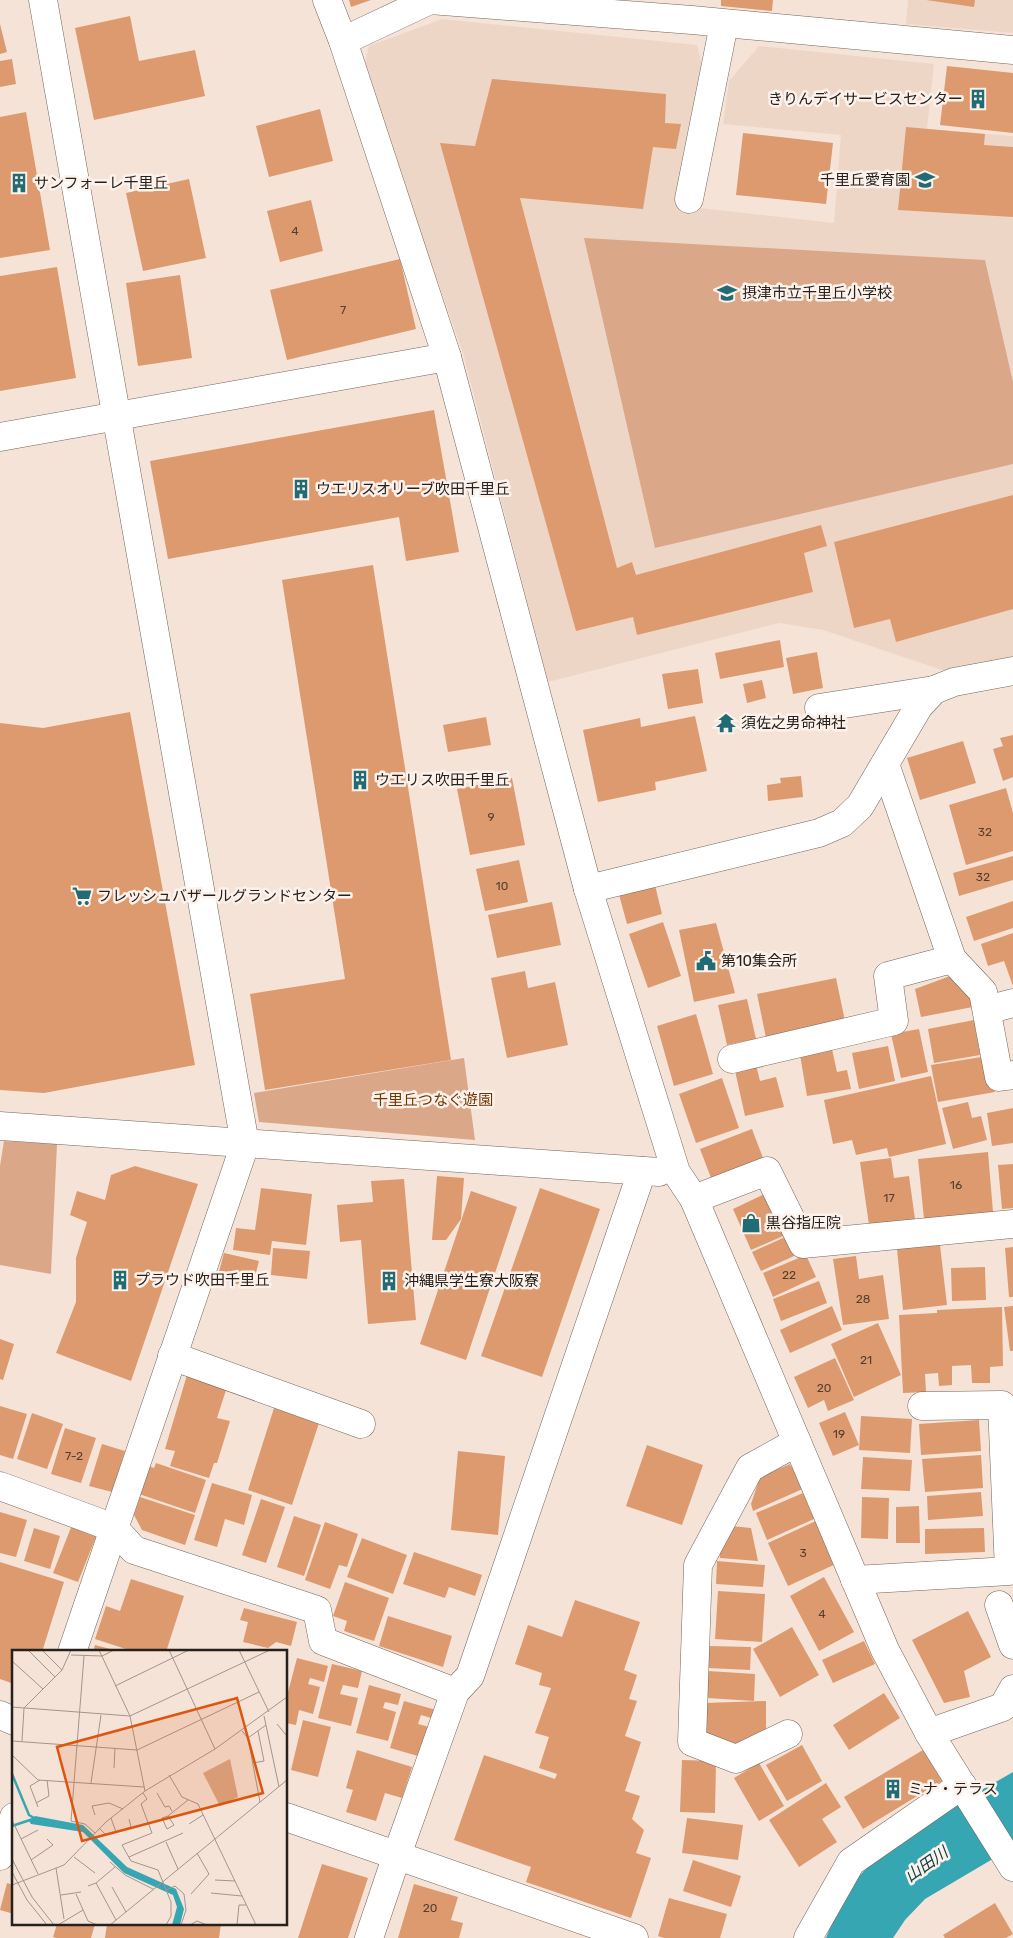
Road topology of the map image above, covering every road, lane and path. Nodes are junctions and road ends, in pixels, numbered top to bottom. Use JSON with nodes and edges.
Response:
{"nodes":[{"id":1,"x":43,"y":0,"type":"edge"},
{"id":2,"x":327,"y":0,"type":"edge"},
{"id":3,"x":692,"y":10,"type":"edge"},
{"id":4,"x":724,"y":24,"type":"junction"},
{"id":5,"x":343,"y":41,"type":"junction"},
{"id":6,"x":1013,"y":50,"type":"edge"},
{"id":7,"x":689,"y":199,"type":"dead end"},
{"id":8,"x":447,"y":357,"type":"junction"},
{"id":9,"x":117,"y":417,"type":"junction"},
{"id":10,"x":0,"y":437,"type":"edge"},
{"id":11,"x":1013,"y":671,"type":"edge"},
{"id":12,"x":934,"y":690,"type":"junction"},
{"id":13,"x":819,"y":708,"type":"dead end"},
{"id":14,"x":885,"y":764,"type":"junction"},
{"id":15,"x":588,"y":889,"type":"junction"},
{"id":16,"x":952,"y":958,"type":"junction"},
{"id":17,"x":1013,"y":1002,"type":"edge"},
{"id":18,"x":987,"y":1010,"type":"junction"},
{"id":19,"x":732,"y":1059,"type":"dead end"},
{"id":20,"x":1013,"y":1075,"type":"edge"},
{"id":21,"x":0,"y":1126,"type":"edge"},
{"id":22,"x":245,"y":1144,"type":"junction"},
{"id":23,"x":642,"y":1171,"type":"junction"},
{"id":24,"x":676,"y":1172,"type":"junction"},
{"id":25,"x":694,"y":1199,"type":"junction"},
{"id":26,"x":1013,"y":1224,"type":"edge"},
{"id":27,"x":172,"y":1356,"type":"junction"},
{"id":28,"x":922,"y":1406,"type":"dead end"},
{"id":29,"x":361,"y":1424,"type":"dead end"},
{"id":30,"x":796,"y":1442,"type":"junction"},
{"id":31,"x":0,"y":1486,"type":"edge"},
{"id":32,"x":114,"y":1528,"type":"junction"},
{"id":33,"x":855,"y":1580,"type":"junction"},
{"id":34,"x":999,"y":1605,"type":"dead end"},
{"id":35,"x":1013,"y":1645,"type":"edge"},
{"id":36,"x":73,"y":1650,"type":"edge"},
{"id":37,"x":1013,"y":1689,"type":"edge"},
{"id":38,"x":455,"y":1692,"type":"junction"},
{"id":39,"x":0,"y":1716,"type":"edge"},
{"id":40,"x":12,"y":1720,"type":"edge"},
{"id":41,"x":929,"y":1733,"type":"junction"},
{"id":42,"x":788,"y":1734,"type":"dead end"},
{"id":43,"x":962,"y":1785,"type":"junction"},
{"id":44,"x":288,"y":1818,"type":"edge"},
{"id":45,"x":12,"y":1823,"type":"edge"},
{"id":46,"x":397,"y":1855,"type":"junction"},
{"id":47,"x":0,"y":1856,"type":"edge"},
{"id":48,"x":1013,"y":1866,"type":"edge"},
{"id":49,"x":369,"y":1938,"type":"edge"},
{"id":50,"x":634,"y":1938,"type":"edge"},
{"id":51,"x":808,"y":1938,"type":"edge"}],
"edges":[{"from":1,"to":9,"type":"street"},
{"from":2,"to":5,"type":"street"},
{"from":3,"to":4,"type":"street"},
{"from":3,"to":5,"type":"street"},
{"from":4,"to":6,"type":"street"},
{"from":4,"to":7,"type":"street"},
{"from":5,"to":8,"type":"street"},
{"from":8,"to":9,"type":"street"},
{"from":8,"to":15,"type":"street"},
{"from":9,"to":10,"type":"street"},
{"from":9,"to":22,"type":"street"},
{"from":11,"to":12,"type":"street"},
{"from":12,"to":13,"type":"street"},
{"from":12,"to":14,"type":"street"},
{"from":14,"to":15,"type":"street"},
{"from":14,"to":16,"type":"street"},
{"from":15,"to":24,"type":"street"},
{"from":16,"to":18,"type":"street"},
{"from":16,"to":19,"type":"street"},
{"from":17,"to":18,"type":"street"},
{"from":18,"to":20,"type":"street"},
{"from":21,"to":22,"type":"street"},
{"from":22,"to":23,"type":"street"},
{"from":22,"to":27,"type":"street"},
{"from":23,"to":24,"type":"street"},
{"from":23,"to":38,"type":"street"},
{"from":24,"to":25,"type":"street"},
{"from":25,"to":26,"type":"street"},
{"from":25,"to":30,"type":"street"},
{"from":27,"to":29,"type":"street"},
{"from":27,"to":32,"type":"street"},
{"from":28,"to":33,"type":"street"},
{"from":30,"to":33,"type":"street"},
{"from":30,"to":42,"type":"street"},
{"from":31,"to":32,"type":"street"},
{"from":32,"to":36,"type":"street"},
{"from":32,"to":38,"type":"street"},
{"from":33,"to":41,"type":"street"},
{"from":34,"to":35,"type":"street"},
{"from":37,"to":41,"type":"street"},
{"from":38,"to":46,"type":"street"},
{"from":39,"to":40,"type":"street"},
{"from":41,"to":43,"type":"street"},
{"from":43,"to":48,"type":"street"},
{"from":43,"to":51,"type":"street"},
{"from":44,"to":46,"type":"street"},
{"from":45,"to":47,"type":"street"},
{"from":46,"to":49,"type":"street"},
{"from":46,"to":50,"type":"street"}]}
